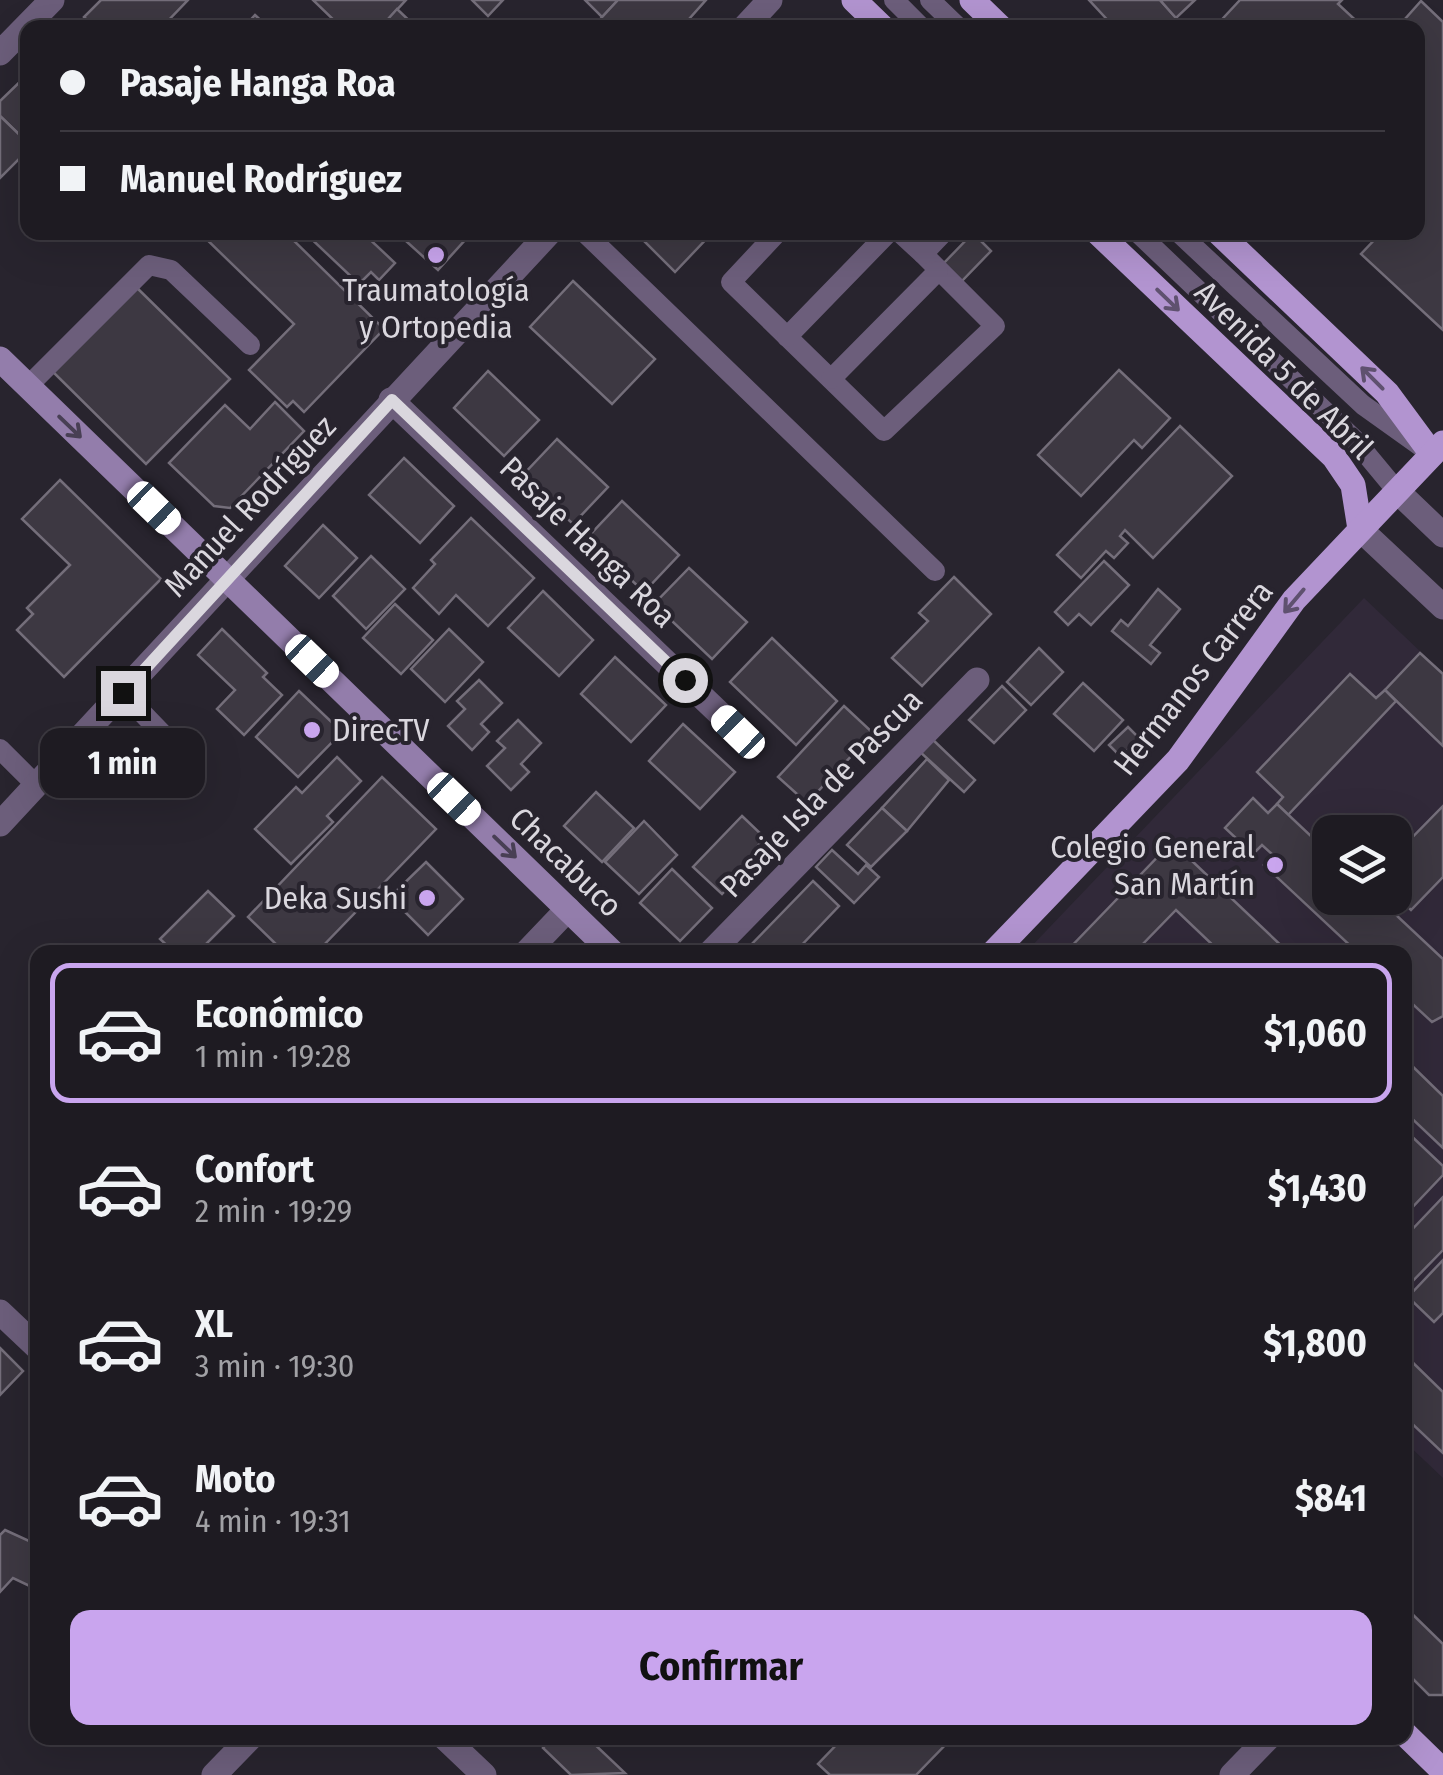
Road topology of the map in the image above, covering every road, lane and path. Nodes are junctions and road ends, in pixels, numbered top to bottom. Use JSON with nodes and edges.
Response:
{"nodes":[{"id":1,"x":52,"y":0,"type":"edge"},
{"id":2,"x":770,"y":0,"type":"edge"},
{"id":3,"x":854,"y":0,"type":"edge"},
{"id":4,"x":894,"y":0,"type":"edge"},
{"id":5,"x":930,"y":0,"type":"edge"},
{"id":6,"x":972,"y":0,"type":"edge"},
{"id":7,"x":32,"y":20,"type":"edge"},
{"id":8,"x":751,"y":20,"type":"edge"},
{"id":9,"x":874,"y":20,"type":"edge"},
{"id":10,"x":914,"y":20,"type":"edge"},
{"id":11,"x":951,"y":20,"type":"edge"},
{"id":12,"x":993,"y":20,"type":"edge"},
{"id":13,"x":20,"y":33,"type":"edge"},
{"id":14,"x":0,"y":53,"type":"edge"},
{"id":15,"x":542,"y":240,"type":"edge"},
{"id":16,"x":592,"y":240,"type":"edge"},
{"id":17,"x":770,"y":240,"type":"edge"},
{"id":18,"x":881,"y":240,"type":"edge"},
{"id":19,"x":908,"y":240,"type":"edge"},
{"id":20,"x":936,"y":240,"type":"edge"},
{"id":21,"x":1107,"y":240,"type":"edge"},
{"id":22,"x":1145,"y":240,"type":"edge"},
{"id":23,"x":1186,"y":240,"type":"edge"},
{"id":24,"x":1226,"y":240,"type":"edge"},
{"id":25,"x":923,"y":254,"type":"junction"},
{"id":26,"x":938,"y":272,"type":"junction"},
{"id":27,"x":787,"y":336,"type":"junction"},
{"id":28,"x":250,"y":344,"type":"dead end"},
{"id":29,"x":0,"y":359,"type":"edge"},
{"id":30,"x":831,"y":379,"type":"junction"},
{"id":31,"x":28,"y":386,"type":"junction"},
{"id":32,"x":392,"y":400,"type":"junction"},
{"id":33,"x":1439,"y":454,"type":"edge"},
{"id":34,"x":1396,"y":491,"type":"junction"},
{"id":35,"x":1360,"y":528,"type":"junction"},
{"id":36,"x":1443,"y":535,"type":"edge"},
{"id":37,"x":935,"y":572,"type":"dead end"},
{"id":38,"x":226,"y":579,"type":"junction"},
{"id":39,"x":1443,"y":607,"type":"edge"},
{"id":40,"x":977,"y":680,"type":"dead end"},
{"id":41,"x":123,"y":693,"type":"junction"},
{"id":42,"x":738,"y":732,"type":"dead end"},
{"id":43,"x":0,"y":749,"type":"edge"},
{"id":44,"x":161,"y":784,"type":"dead end"},
{"id":45,"x":38,"y":786,"type":"junction"},
{"id":46,"x":0,"y":824,"type":"edge"},
{"id":47,"x":568,"y":909,"type":"junction"},
{"id":48,"x":534,"y":945,"type":"edge"},
{"id":49,"x":605,"y":945,"type":"edge"},
{"id":50,"x":718,"y":945,"type":"edge"},
{"id":51,"x":1001,"y":945,"type":"edge"},
{"id":52,"x":0,"y":1312,"type":"edge"},
{"id":53,"x":30,"y":1340,"type":"edge"},
{"id":54,"x":1412,"y":1741,"type":"edge"},
{"id":55,"x":243,"y":1745,"type":"edge"},
{"id":56,"x":452,"y":1745,"type":"edge"},
{"id":57,"x":1261,"y":1745,"type":"edge"},
{"id":58,"x":1443,"y":1771,"type":"edge"},
{"id":59,"x":214,"y":1775,"type":"edge"},
{"id":60,"x":484,"y":1775,"type":"edge"},
{"id":61,"x":1232,"y":1775,"type":"edge"}],
"edges":[{"from":1,"to":7,"type":"street"},
{"from":2,"to":8,"type":"street"},
{"from":3,"to":9,"type":"main road"},
{"from":4,"to":10,"type":"lane"},
{"from":5,"to":11,"type":"lane"},
{"from":6,"to":12,"type":"main road"},
{"from":13,"to":14,"type":"street"},
{"from":15,"to":32,"type":"street","name":"Manuel Rodríguez"},
{"from":16,"to":37,"type":"lane"},
{"from":17,"to":27,"type":"lane"},
{"from":18,"to":27,"type":"lane"},
{"from":19,"to":25,"type":"lane"},
{"from":20,"to":25,"type":"lane"},
{"from":21,"to":35,"type":"main road","name":"Avenida 5 de Abril","one_way":true},
{"from":22,"to":34,"type":"lane"},
{"from":23,"to":33,"type":"lane"},
{"from":33,"to":24,"type":"main road","name":"Avenida 5 de Abril","one_way":true},
{"from":25,"to":26,"type":"lane"},
{"from":26,"to":30,"type":"lane"},
{"from":26,"to":30,"type":"lane"},
{"from":27,"to":30,"type":"lane"},
{"from":28,"to":31,"type":"lane"},
{"from":29,"to":31,"type":"main road","name":"Chacabuco"},
{"from":31,"to":38,"type":"main road","name":"Chacabuco","one_way":true},
{"from":32,"to":38,"type":"street","name":"Manuel Rodríguez"},
{"from":32,"to":42,"type":"street","name":"Pasaje Hanga Roa"},
{"from":33,"to":34,"type":"main road","name":"Hermanos Carrera"},
{"from":34,"to":35,"type":"main road","name":"Hermanos Carrera"},
{"from":34,"to":36,"type":"street"},
{"from":35,"to":39,"type":"street"},
{"from":35,"to":51,"type":"main road","name":"Hermanos Carrera","one_way":true},
{"from":38,"to":41,"type":"street","name":"Manuel Rodríguez"},
{"from":38,"to":47,"type":"main road","name":"Chacabuco","one_way":true},
{"from":40,"to":50,"type":"street","name":"Pasaje Isla de Pascua"},
{"from":41,"to":44,"type":"lane"},
{"from":41,"to":45,"type":"street","name":"Manuel Rodríguez"},
{"from":43,"to":45,"type":"lane"},
{"from":45,"to":46,"type":"street","name":"Manuel Rodríguez"},
{"from":47,"to":48,"type":"street"},
{"from":47,"to":49,"type":"main road","name":"Chacabuco"},
{"from":52,"to":53,"type":"street"},
{"from":54,"to":58,"type":"main road"},
{"from":55,"to":59,"type":"street"},
{"from":56,"to":60,"type":"street"},
{"from":57,"to":61,"type":"street"}]}
